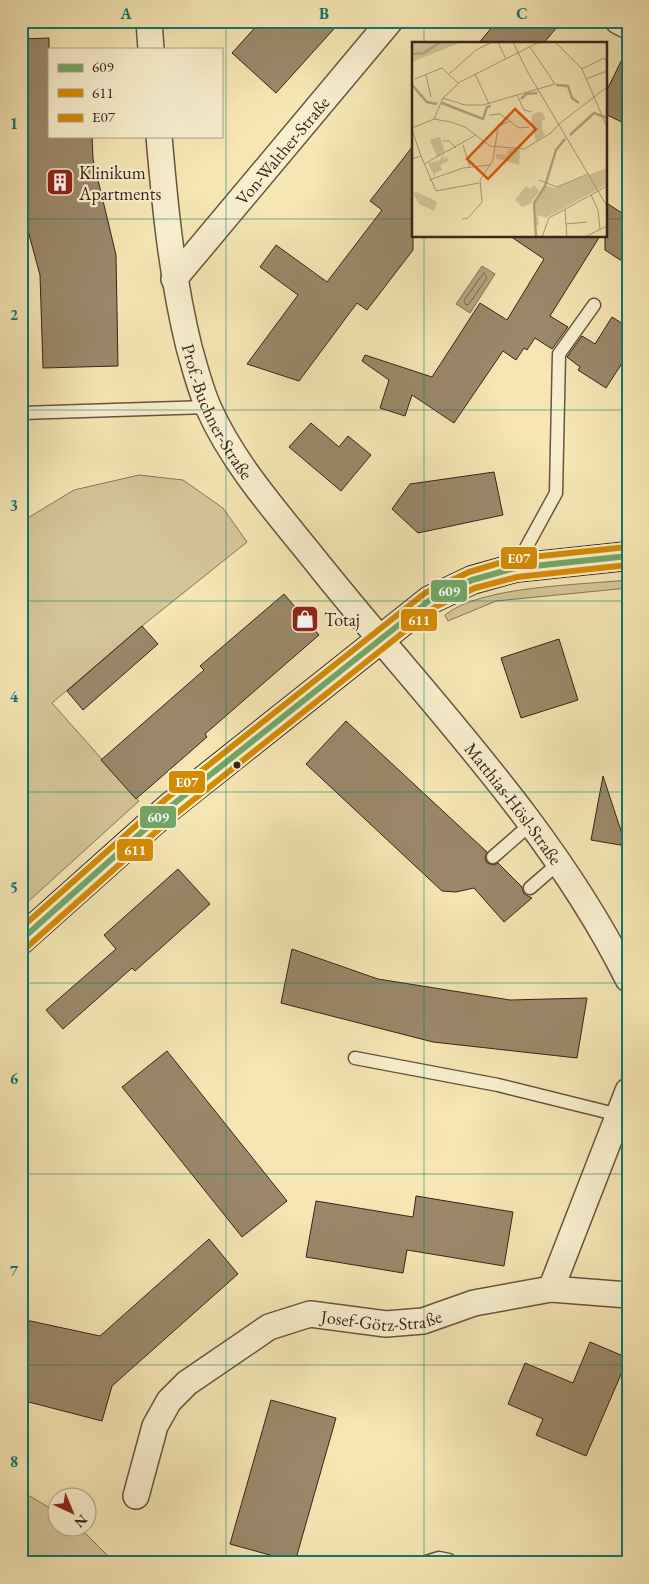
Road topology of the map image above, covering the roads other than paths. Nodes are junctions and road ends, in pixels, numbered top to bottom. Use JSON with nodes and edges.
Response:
{"nodes":[{"id":1,"x":149,"y":21,"type":"edge"},
{"id":2,"x":390,"y":21,"type":"edge"},
{"id":3,"x":618,"y":21,"type":"edge"},
{"id":4,"x":628,"y":26,"type":"edge"},
{"id":5,"x":151,"y":48,"type":"edge"},
{"id":6,"x":159,"y":138,"type":"edge"},
{"id":7,"x":174,"y":279,"type":"junction"},
{"id":8,"x":594,"y":305,"type":"dead end"},
{"id":9,"x":208,"y":407,"type":"junction"},
{"id":10,"x":21,"y":413,"type":"edge"},
{"id":11,"x":628,"y":556,"type":"edge"},
{"id":12,"x":514,"y":568,"type":"junction"},
{"id":13,"x":380,"y":639,"type":"junction"},
{"id":14,"x":532,"y":823,"type":"junction"},
{"id":15,"x":493,"y":857,"type":"dead end"},
{"id":16,"x":560,"y":862,"type":"junction"},
{"id":17,"x":530,"y":888,"type":"dead end"},
{"id":18,"x":21,"y":940,"type":"edge"},
{"id":19,"x":628,"y":979,"type":"edge"},
{"id":20,"x":355,"y":1058,"type":"dead end"},
{"id":21,"x":628,"y":1091,"type":"edge"},
{"id":22,"x":619,"y":1115,"type":"junction"},
{"id":23,"x":550,"y":1289,"type":"junction"},
{"id":24,"x":628,"y":1295,"type":"edge"},
{"id":25,"x":136,"y":1496,"type":"dead end"},
{"id":26,"x":449,"y":1560,"type":"dead end"},
{"id":27,"x":423,"y":1563,"type":"edge"}],
"edges":[{"from":1,"to":5,"type":"street"},
{"from":2,"to":7,"type":"street","name":"Von-Walther-Straße"},
{"from":3,"to":4,"type":"street"},
{"from":6,"to":7,"type":"street","name":"Prof.-Buchner-Straße"},
{"from":7,"to":9,"type":"street","name":"Prof.-Buchner-Straße"},
{"from":8,"to":12,"type":"lane"},
{"from":9,"to":10,"type":"lane"},
{"from":9,"to":13,"type":"street","name":"Prof.-Buchner-Straße"},
{"from":11,"to":12,"type":"main road"},
{"from":12,"to":13,"type":"main road"},
{"from":13,"to":14,"type":"street","name":"Matthias-Hösl-Straße"},
{"from":13,"to":18,"type":"main road"},
{"from":14,"to":15,"type":"lane"},
{"from":14,"to":16,"type":"street","name":"Matthias-Hösl-Straße"},
{"from":16,"to":17,"type":"lane"},
{"from":16,"to":19,"type":"street","name":"Matthias-Hösl-Straße"},
{"from":20,"to":22,"type":"lane"},
{"from":21,"to":22,"type":"street"},
{"from":22,"to":23,"type":"street"},
{"from":23,"to":24,"type":"street","name":"Josef-Götz-Straße"},
{"from":23,"to":25,"type":"street","name":"Josef-Götz-Straße"},
{"from":26,"to":27,"type":"lane"}]}
